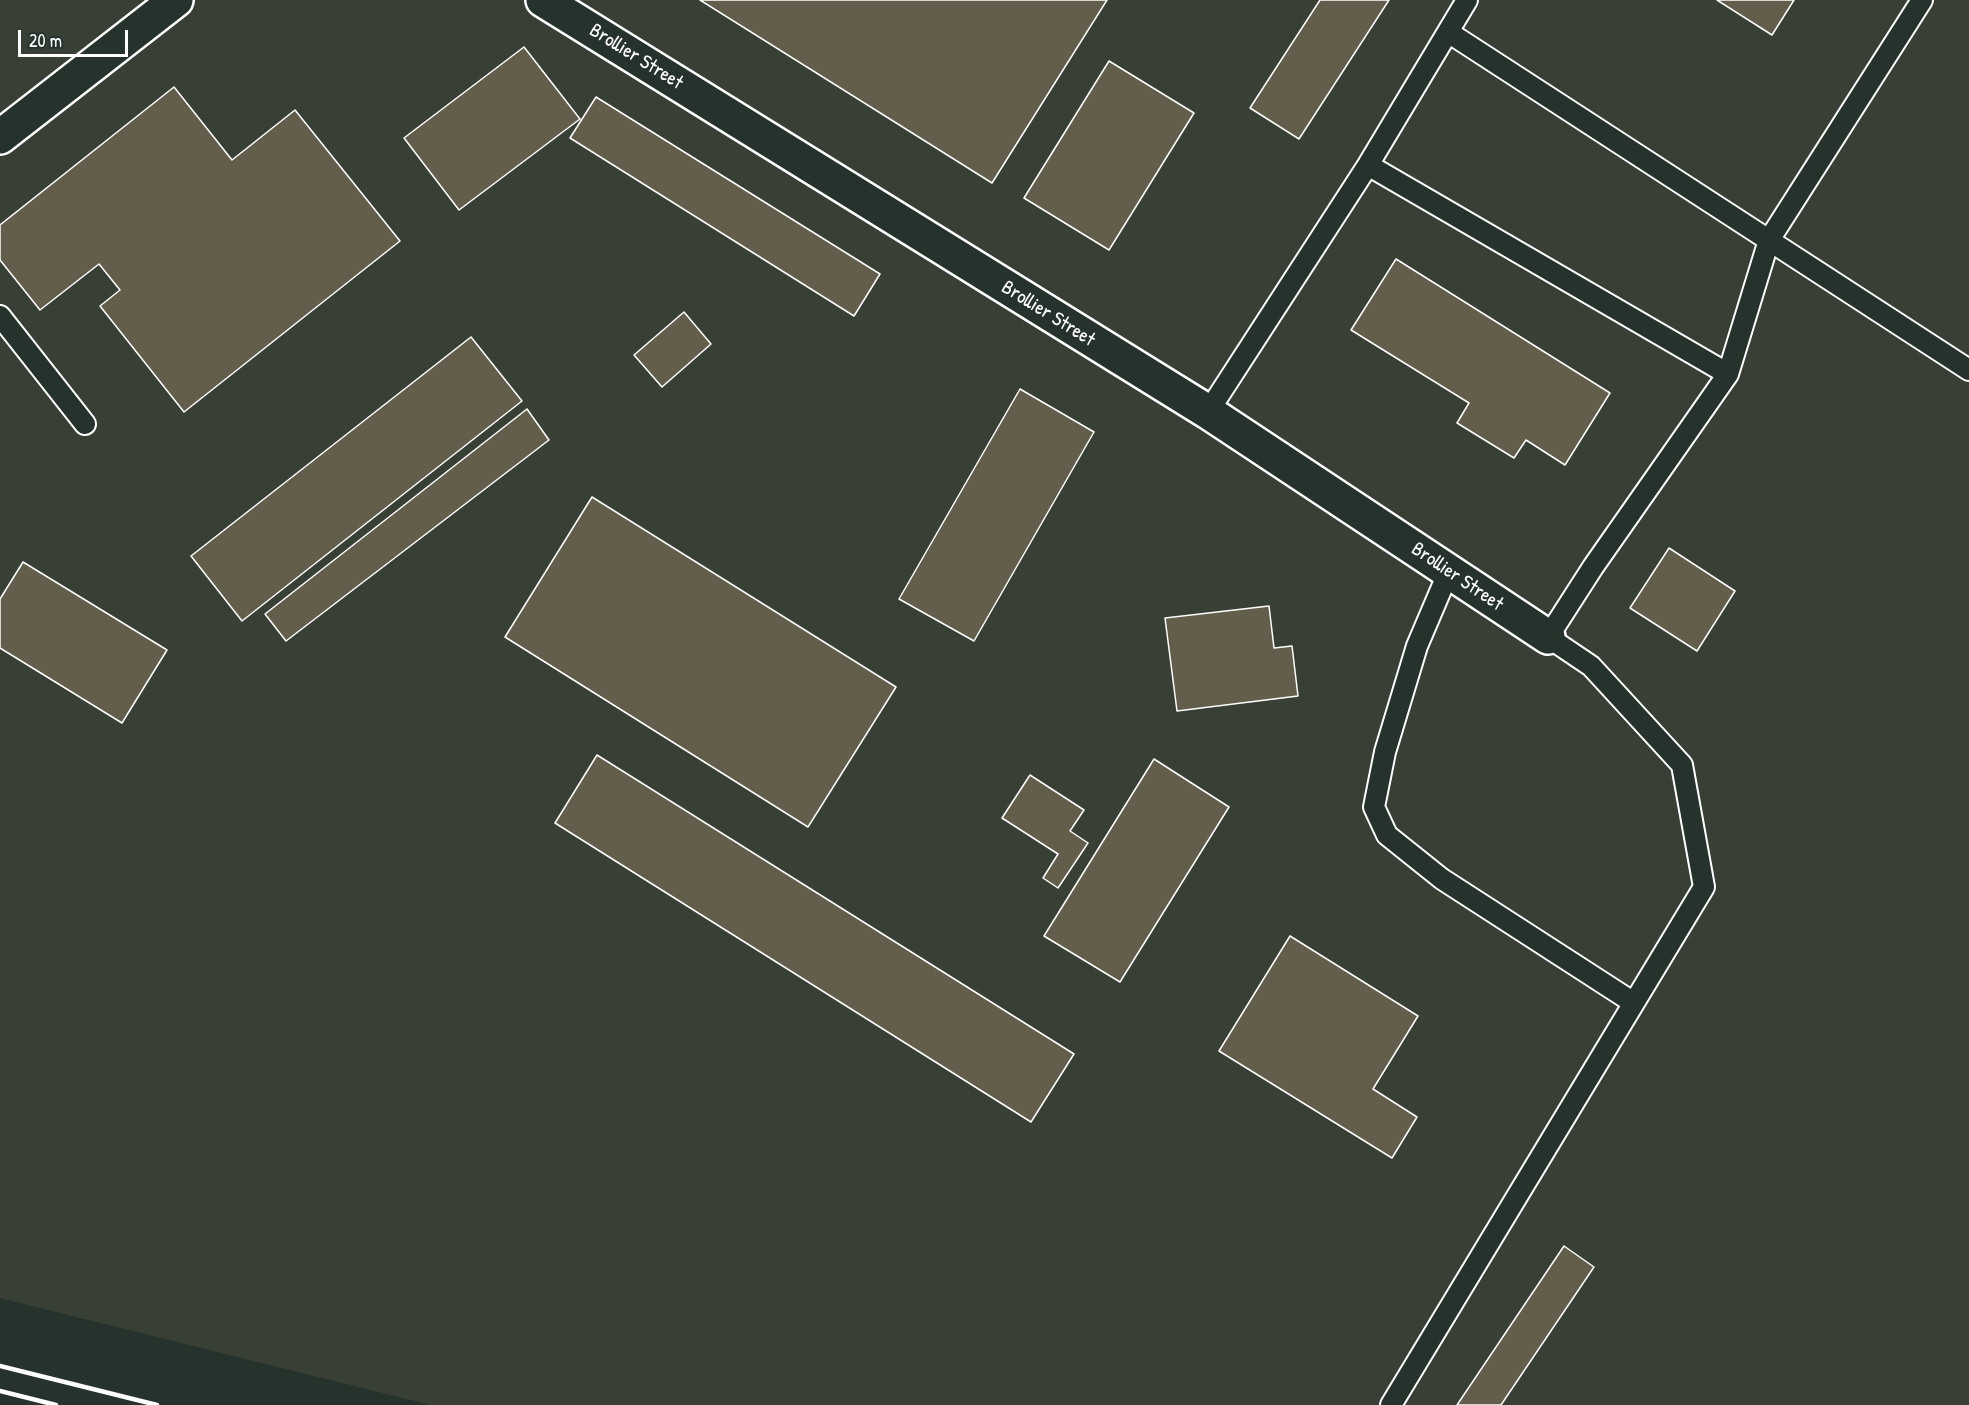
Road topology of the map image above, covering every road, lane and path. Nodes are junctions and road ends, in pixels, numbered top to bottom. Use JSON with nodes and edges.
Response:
{"nodes":[{"id":1,"x":176,"y":0,"type":"edge"},
{"id":2,"x":543,"y":0,"type":"edge"},
{"id":3,"x":1467,"y":0,"type":"edge"},
{"id":4,"x":1922,"y":0,"type":"edge"},
{"id":5,"x":1448,"y":32,"type":"junction"},
{"id":6,"x":0,"y":136,"type":"edge"},
{"id":7,"x":1368,"y":165,"type":"junction"},
{"id":8,"x":1770,"y":240,"type":"junction"},
{"id":9,"x":0,"y":316,"type":"edge"},
{"id":10,"x":1969,"y":370,"type":"edge"},
{"id":11,"x":1728,"y":374,"type":"junction"},
{"id":12,"x":1208,"y":412,"type":"junction"},
{"id":13,"x":85,"y":424,"type":"dead end"},
{"id":14,"x":1449,"y":571,"type":"junction"},
{"id":15,"x":1548,"y":637,"type":"junction"},
{"id":16,"x":1634,"y":1003,"type":"junction"},
{"id":17,"x":1391,"y":1405,"type":"edge"}],
"edges":[{"from":1,"to":6,"type":"street"},
{"from":2,"to":12,"type":"street","name":"Brollier Street"},
{"from":3,"to":5,"type":"lane"},
{"from":4,"to":8,"type":"lane"},
{"from":5,"to":7,"type":"lane"},
{"from":5,"to":8,"type":"lane"},
{"from":7,"to":11,"type":"lane"},
{"from":7,"to":12,"type":"lane"},
{"from":8,"to":10,"type":"lane"},
{"from":8,"to":11,"type":"lane"},
{"from":9,"to":13,"type":"lane"},
{"from":11,"to":15,"type":"lane"},
{"from":12,"to":14,"type":"street","name":"Brollier Street"},
{"from":14,"to":15,"type":"street","name":"Brollier Street"},
{"from":14,"to":16,"type":"lane"},
{"from":15,"to":16,"type":"lane"},
{"from":16,"to":17,"type":"lane"}]}
